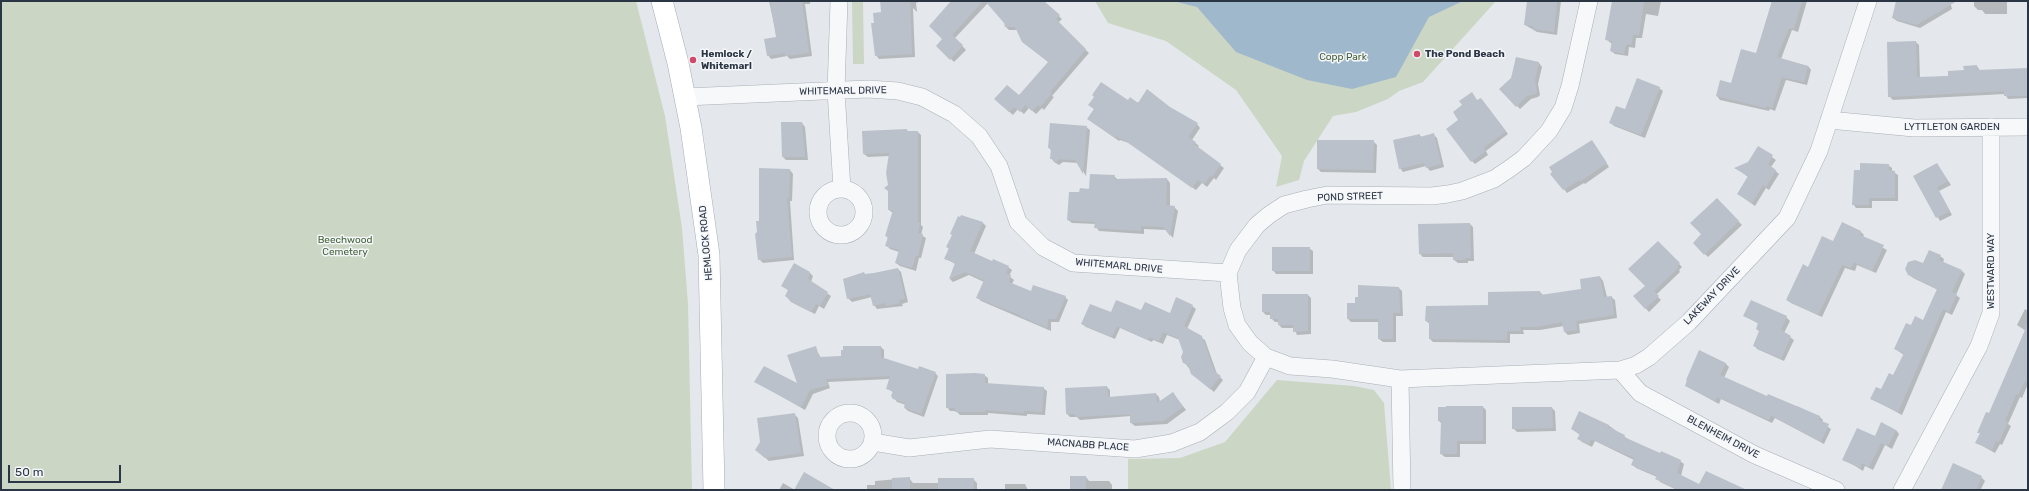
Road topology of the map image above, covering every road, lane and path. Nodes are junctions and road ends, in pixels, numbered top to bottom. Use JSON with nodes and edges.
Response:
{"nodes":[{"id":1,"x":662,"y":1,"type":"edge"},
{"id":2,"x":839,"y":1,"type":"edge"},
{"id":3,"x":1589,"y":1,"type":"edge"},
{"id":4,"x":1868,"y":1,"type":"edge"},
{"id":5,"x":836,"y":91,"type":"junction"},
{"id":6,"x":685,"y":97,"type":"junction"},
{"id":7,"x":1829,"y":120,"type":"junction"},
{"id":8,"x":1991,"y":127,"type":"junction"},
{"id":9,"x":2028,"y":127,"type":"edge"},
{"id":10,"x":842,"y":189,"type":"dead end"},
{"id":11,"x":1228,"y":274,"type":"junction"},
{"id":12,"x":1266,"y":357,"type":"junction"},
{"id":13,"x":1620,"y":370,"type":"junction"},
{"id":14,"x":1400,"y":379,"type":"junction"},
{"id":15,"x":873,"y":442,"type":"dead end"},
{"id":16,"x":714,"y":490,"type":"edge"},
{"id":17,"x":1402,"y":490,"type":"edge"},
{"id":18,"x":1836,"y":490,"type":"edge"},
{"id":19,"x":1902,"y":490,"type":"edge"}],
"edges":[{"from":1,"to":6,"type":"main road","name":"HEMLOCK ROAD"},
{"from":2,"to":5,"type":"street"},
{"from":3,"to":11,"type":"street","name":"POND STREET"},
{"from":4,"to":7,"type":"street","name":"LAKEWAY DRIVE"},
{"from":5,"to":6,"type":"street","name":"WHITEMARL DRIVE"},
{"from":5,"to":10,"type":"street"},
{"from":5,"to":11,"type":"street","name":"WHITEMARL DRIVE"},
{"from":6,"to":16,"type":"main road","name":"HEMLOCK ROAD"},
{"from":7,"to":8,"type":"street","name":"LYTTLETON GARDEN"},
{"from":7,"to":13,"type":"street","name":"LAKEWAY DRIVE"},
{"from":8,"to":9,"type":"street","name":"LYTTLETON GARDEN"},
{"from":8,"to":19,"type":"street","name":"WESTWARD WAY"},
{"from":11,"to":12,"type":"street","name":"POND STREET"},
{"from":12,"to":14,"type":"street","name":"POND STREET"},
{"from":12,"to":15,"type":"street","name":"MACNABB PLACE"},
{"from":13,"to":14,"type":"street","name":"LAKEWAY DRIVE"},
{"from":13,"to":18,"type":"street","name":"BLENHEIM DRIVE"},
{"from":14,"to":17,"type":"street"}]}
